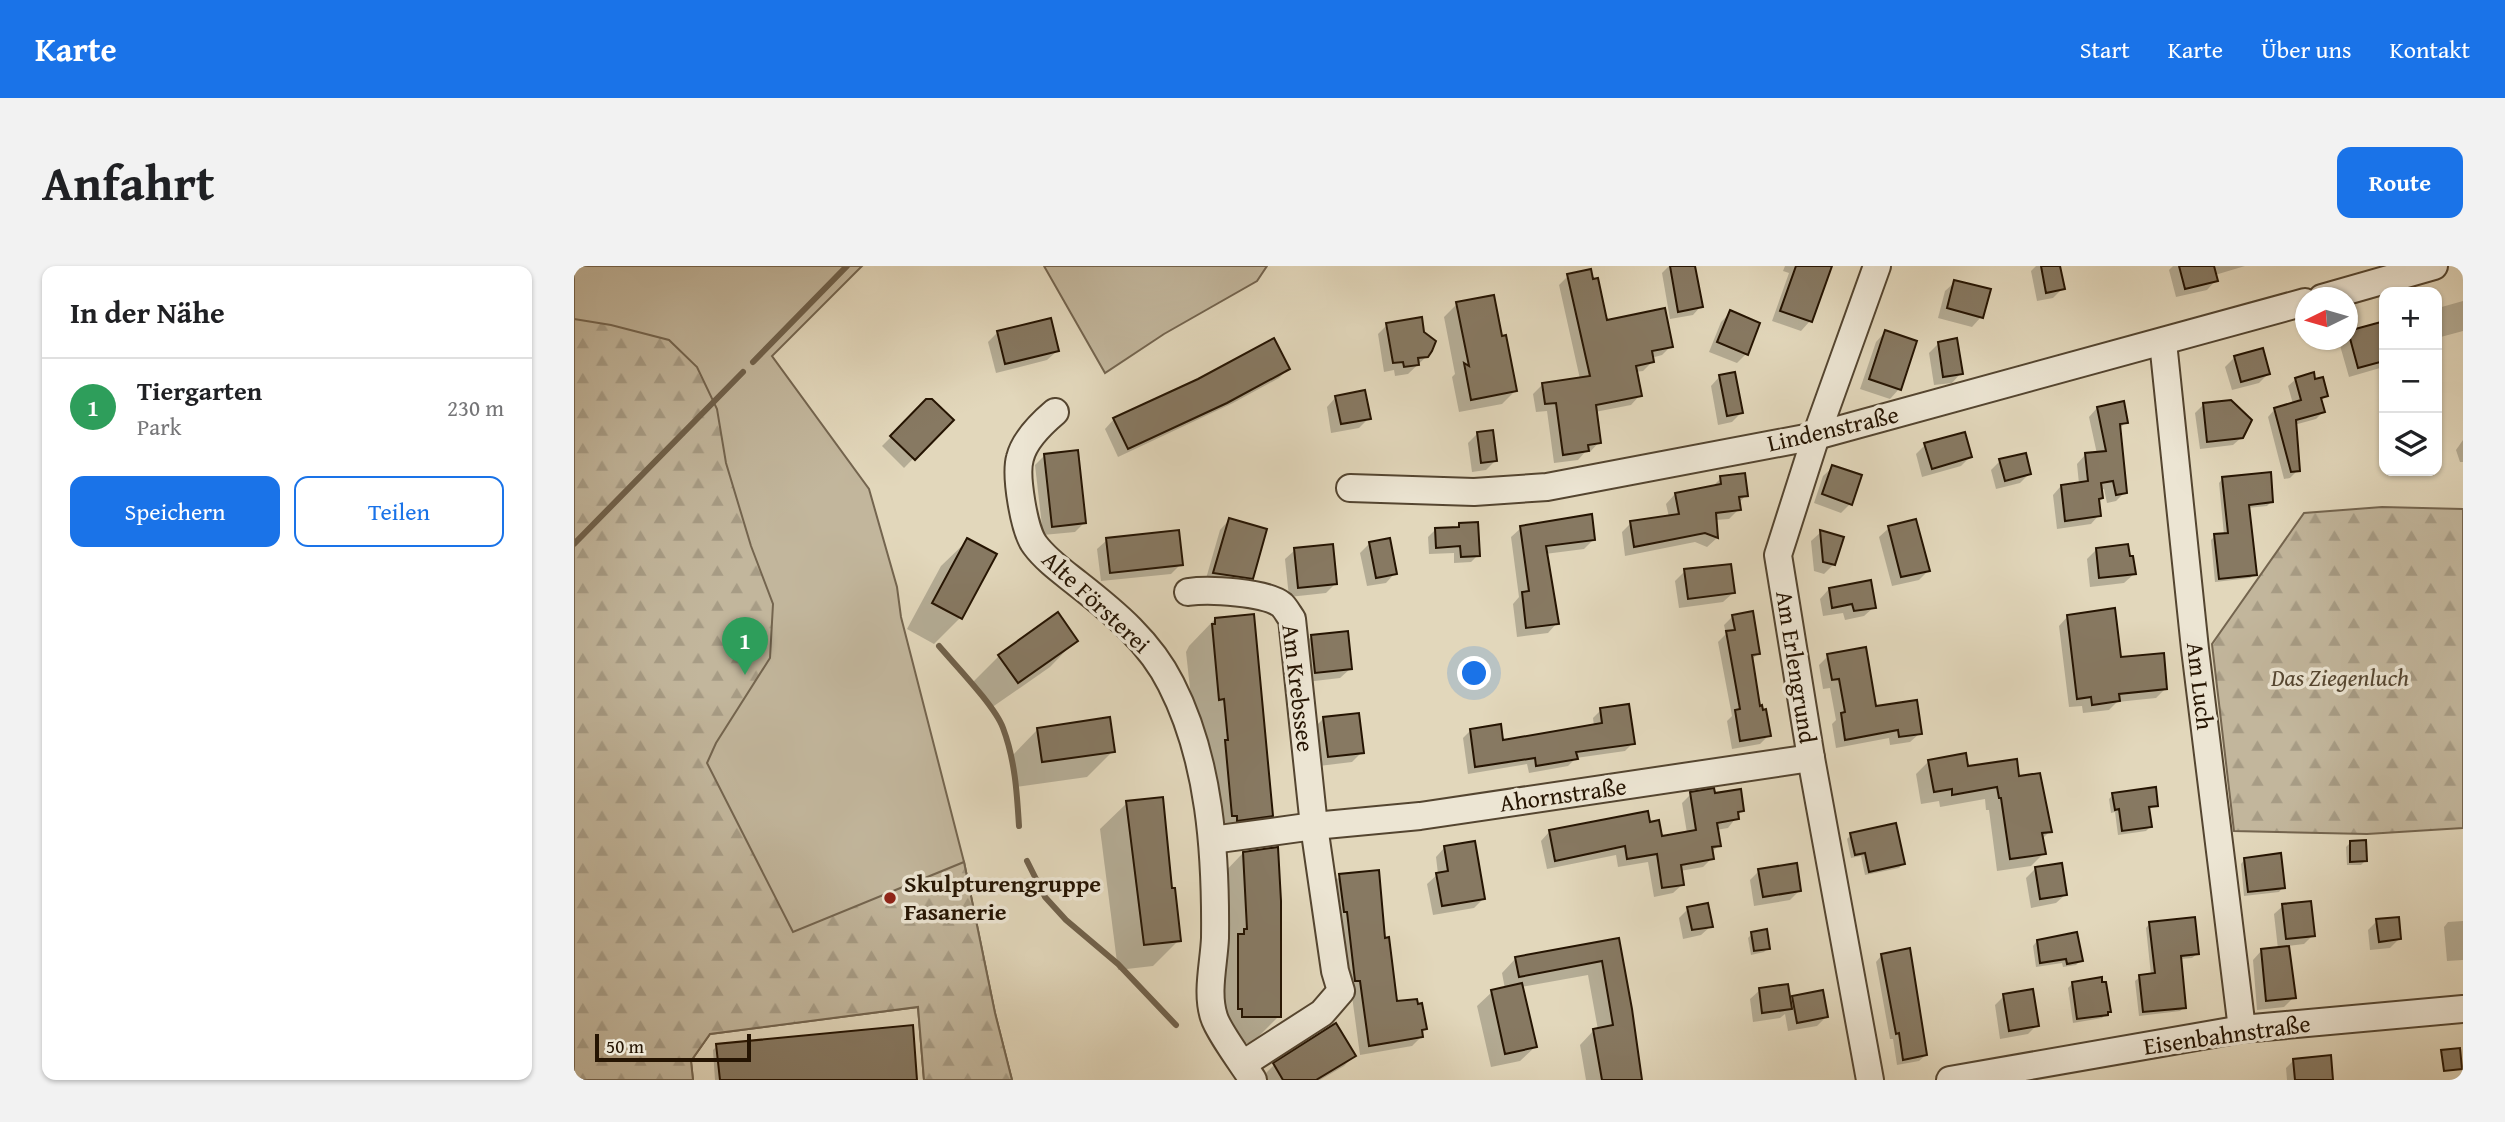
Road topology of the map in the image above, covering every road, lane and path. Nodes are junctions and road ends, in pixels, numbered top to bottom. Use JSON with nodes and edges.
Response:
{"nodes":[{"id":1,"x":1877,"y":266,"type":"edge"},
{"id":2,"x":2434,"y":266,"type":"edge"},
{"id":3,"x":2358,"y":288,"type":"edge"},
{"id":4,"x":2295,"y":305,"type":"edge"},
{"id":5,"x":2163,"y":342,"type":"junction"},
{"id":6,"x":1055,"y":412,"type":"dead end"},
{"id":7,"x":1816,"y":436,"type":"junction"},
{"id":8,"x":1350,"y":488,"type":"dead end"},
{"id":9,"x":1188,"y":592,"type":"dead end"},
{"id":10,"x":1811,"y":758,"type":"junction"},
{"id":11,"x":1314,"y":826,"type":"junction"},
{"id":12,"x":1212,"y":839,"type":"junction"},
{"id":13,"x":2463,"y":1009,"type":"edge"},
{"id":14,"x":2242,"y":1029,"type":"junction"},
{"id":15,"x":1248,"y":1072,"type":"edge"},
{"id":16,"x":1870,"y":1080,"type":"edge"},
{"id":17,"x":1950,"y":1080,"type":"edge"}],
"edges":[{"from":1,"to":7,"type":"street","name":"Am Erlengrund"},
{"from":2,"to":3,"type":"street"},
{"from":4,"to":5,"type":"street","name":"Lindenstraße"},
{"from":5,"to":7,"type":"street","name":"Lindenstraße"},
{"from":5,"to":14,"type":"street","name":"Am Luch"},
{"from":6,"to":12,"type":"street","name":"Alte Försterei"},
{"from":7,"to":8,"type":"street","name":"Lindenstraße"},
{"from":7,"to":10,"type":"street","name":"Am Erlengrund"},
{"from":9,"to":11,"type":"street","name":"Am Krebssee"},
{"from":10,"to":11,"type":"street","name":"Ahornstraße"},
{"from":10,"to":16,"type":"street","name":"Am Erlengrund"},
{"from":11,"to":12,"type":"street"},
{"from":11,"to":15,"type":"street","name":"Am Krebssee"},
{"from":12,"to":15,"type":"street","name":"Alte Försterei"},
{"from":13,"to":14,"type":"street","name":"Eisenbahnstraße"},
{"from":14,"to":17,"type":"street","name":"Eisenbahnstraße"}]}
